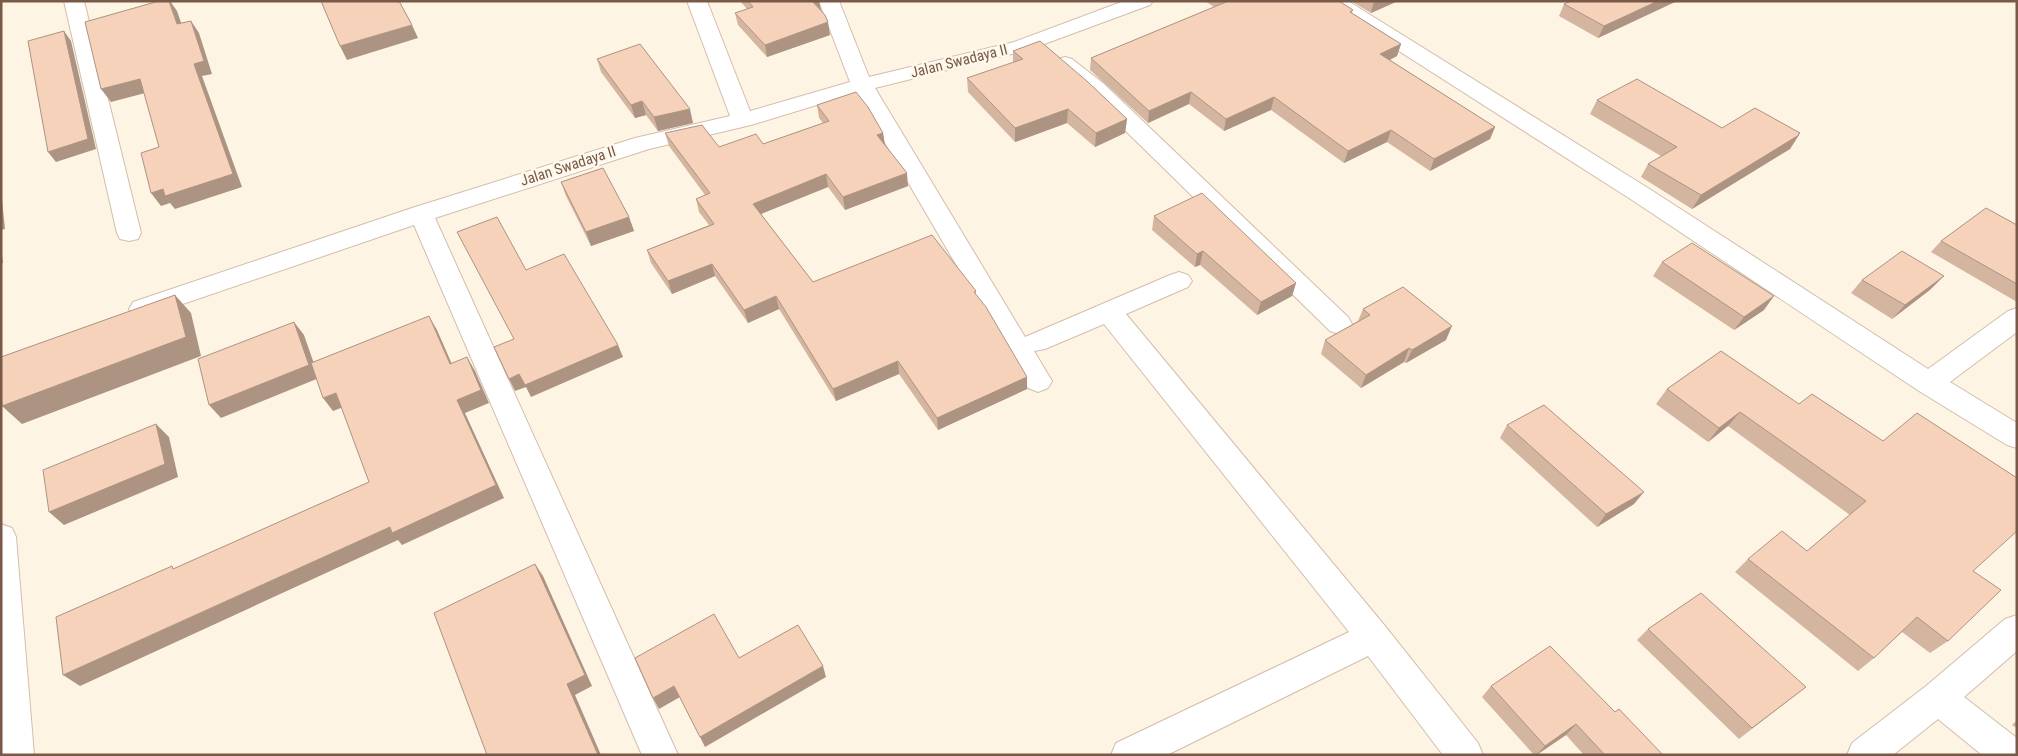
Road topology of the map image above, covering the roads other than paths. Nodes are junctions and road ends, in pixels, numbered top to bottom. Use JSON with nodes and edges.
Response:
{"nodes":[{"id":1,"x":74,"y":1,"type":"edge"},
{"id":2,"x":697,"y":1,"type":"edge"},
{"id":3,"x":829,"y":1,"type":"edge"},
{"id":4,"x":1143,"y":1,"type":"edge"},
{"id":5,"x":1334,"y":1,"type":"edge"},
{"id":6,"x":1105,"y":7,"type":"edge"},
{"id":7,"x":1038,"y":40,"type":"junction"},
{"id":8,"x":862,"y":85,"type":"junction"},
{"id":9,"x":749,"y":118,"type":"junction"},
{"id":10,"x":421,"y":214,"type":"junction"},
{"id":11,"x":129,"y":234,"type":"dead end"},
{"id":12,"x":1179,"y":281,"type":"dead end"},
{"id":13,"x":1109,"y":311,"type":"junction"},
{"id":14,"x":122,"y":316,"type":"edge"},
{"id":15,"x":2017,"y":318,"type":"edge"},
{"id":16,"x":1339,"y":324,"type":"dead end"},
{"id":17,"x":1036,"y":342,"type":"dead end"},
{"id":18,"x":1038,"y":381,"type":"dead end"},
{"id":19,"x":1929,"y":383,"type":"junction"},
{"id":20,"x":2017,"y":437,"type":"edge"},
{"id":21,"x":1,"y":537,"type":"edge"},
{"id":22,"x":2017,"y":630,"type":"edge"},
{"id":23,"x":1374,"y":637,"type":"junction"},
{"id":24,"x":1938,"y":698,"type":"junction"},
{"id":25,"x":16,"y":755,"type":"edge"},
{"id":26,"x":660,"y":755,"type":"edge"},
{"id":27,"x":1129,"y":755,"type":"edge"},
{"id":28,"x":1465,"y":755,"type":"edge"},
{"id":29,"x":1865,"y":755,"type":"edge"},
{"id":30,"x":2010,"y":755,"type":"edge"}],
"edges":[{"from":1,"to":11,"type":"street"},
{"from":2,"to":9,"type":"street"},
{"from":3,"to":8,"type":"street"},
{"from":4,"to":6,"type":"street","name":"Jalan Swadaya II"},
{"from":5,"to":19,"type":"street"},
{"from":6,"to":7,"type":"street","name":"Jalan Swadaya II"},
{"from":7,"to":8,"type":"street","name":"Jalan Swadaya II"},
{"from":7,"to":16,"type":"street"},
{"from":8,"to":9,"type":"street","name":"Jalan Swadaya II"},
{"from":8,"to":18,"type":"street"},
{"from":9,"to":10,"type":"street","name":"Jalan Swadaya II"},
{"from":10,"to":14,"type":"street","name":"Jalan Swadaya II"},
{"from":10,"to":26,"type":"street"},
{"from":12,"to":13,"type":"street"},
{"from":13,"to":17,"type":"street"},
{"from":13,"to":23,"type":"street"},
{"from":15,"to":19,"type":"street"},
{"from":19,"to":20,"type":"street"},
{"from":21,"to":25,"type":"street"},
{"from":22,"to":24,"type":"street"},
{"from":23,"to":27,"type":"street"},
{"from":23,"to":28,"type":"street"},
{"from":24,"to":29,"type":"street"},
{"from":24,"to":30,"type":"street"}]}
